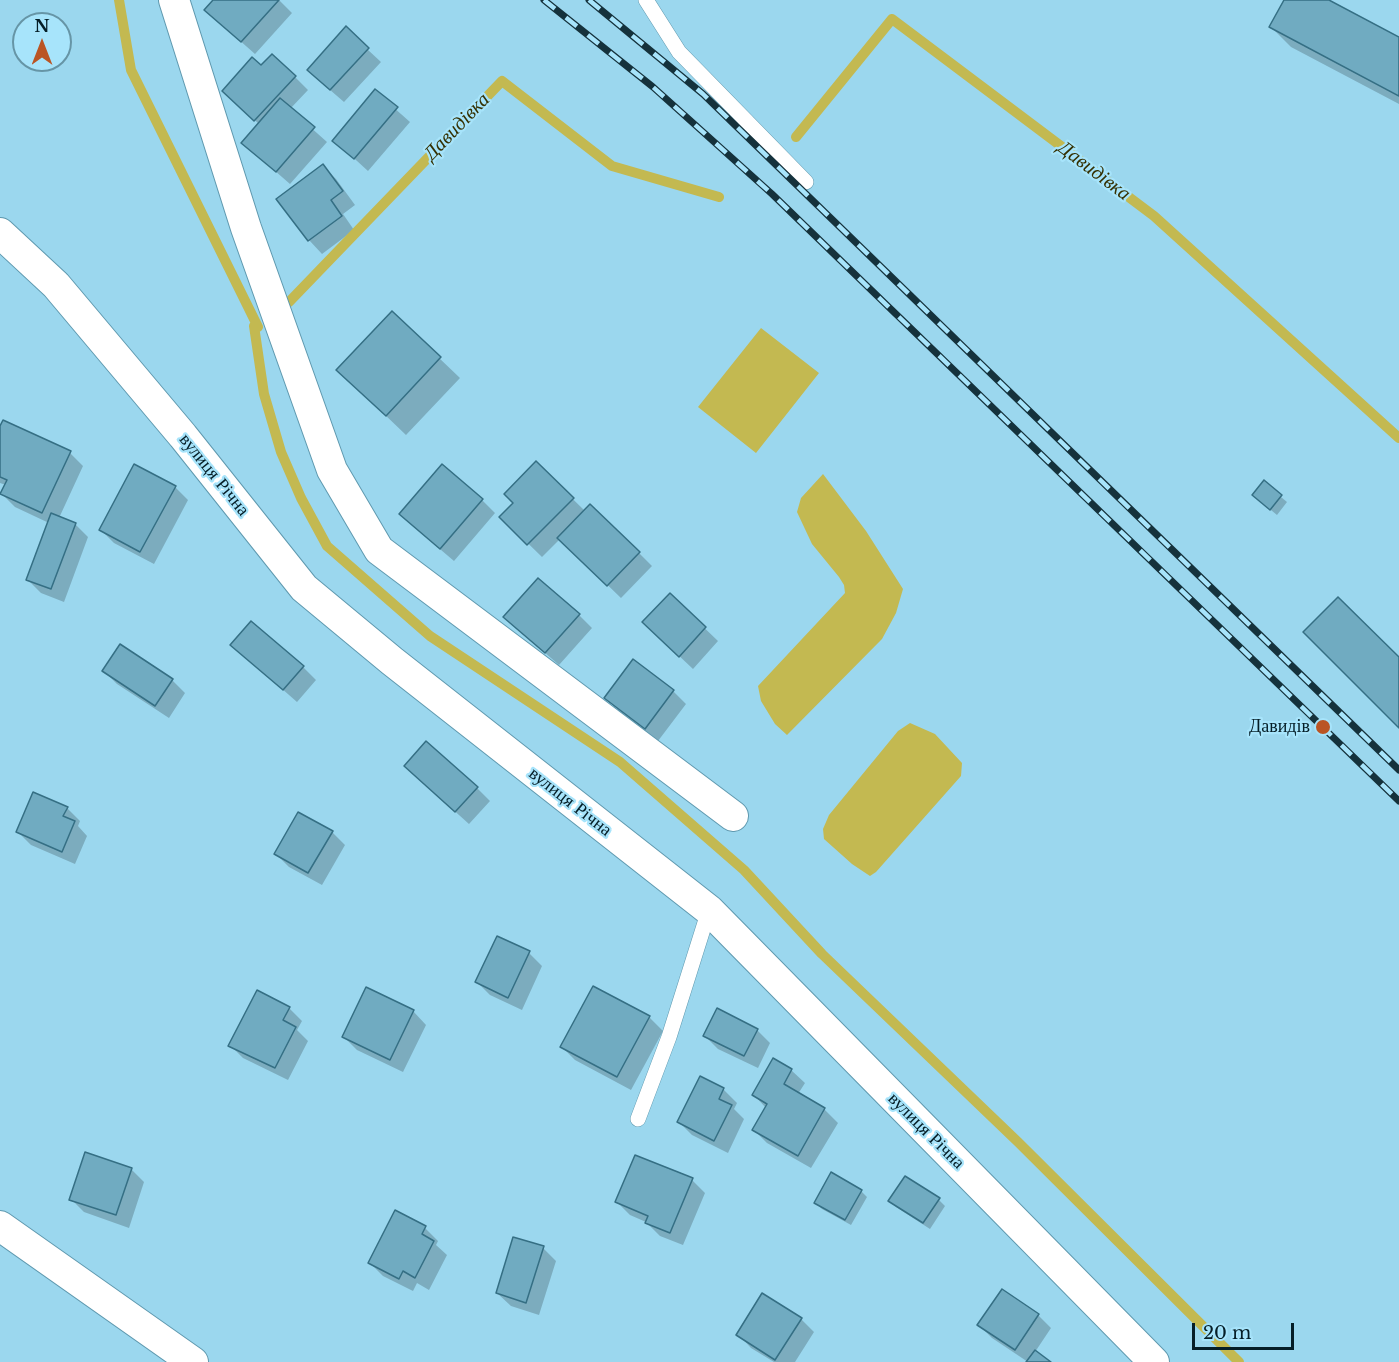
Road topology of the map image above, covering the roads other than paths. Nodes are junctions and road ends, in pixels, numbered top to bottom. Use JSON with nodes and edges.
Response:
{"nodes":[{"id":1,"x":174,"y":0,"type":"edge"},
{"id":2,"x":646,"y":0,"type":"edge"},
{"id":3,"x":806,"y":182,"type":"dead end"},
{"id":4,"x":0,"y":233,"type":"edge"},
{"id":5,"x":733,"y":816,"type":"dead end"},
{"id":6,"x":708,"y":910,"type":"junction"},
{"id":7,"x":638,"y":1119,"type":"dead end"},
{"id":8,"x":0,"y":1226,"type":"edge"},
{"id":9,"x":193,"y":1362,"type":"edge"},
{"id":10,"x":1154,"y":1362,"type":"edge"}],
"edges":[{"from":1,"to":5,"type":"street"},
{"from":2,"to":3,"type":"lane"},
{"from":4,"to":6,"type":"street","name":"вулиця Річна"},
{"from":6,"to":7,"type":"lane"},
{"from":6,"to":10,"type":"street","name":"вулиця Річна"},
{"from":8,"to":9,"type":"street"}]}
